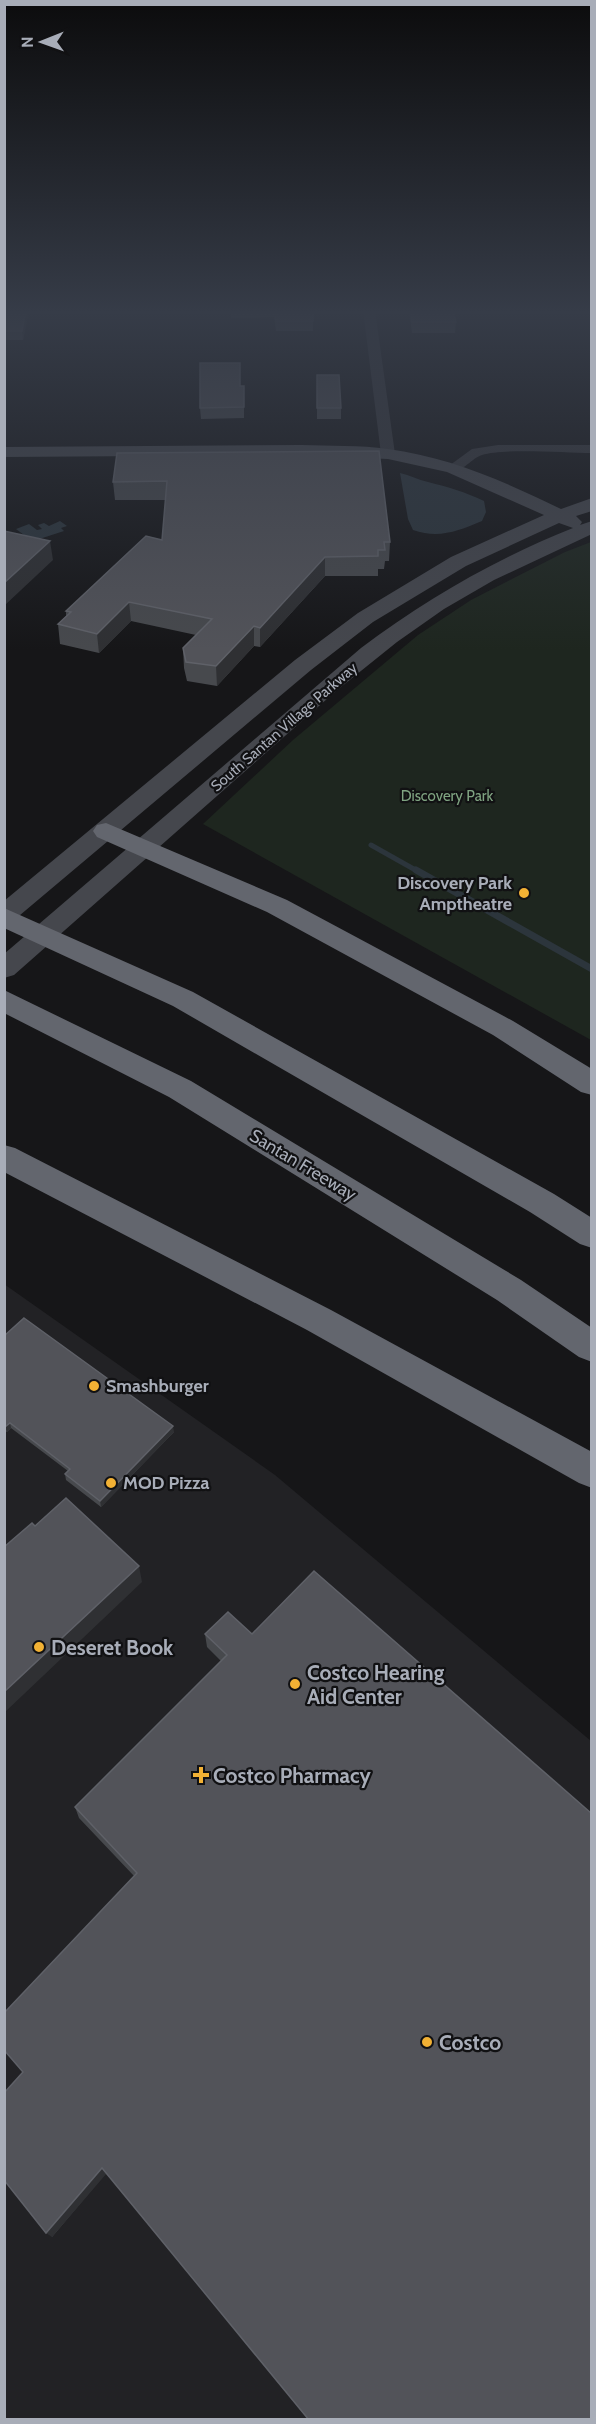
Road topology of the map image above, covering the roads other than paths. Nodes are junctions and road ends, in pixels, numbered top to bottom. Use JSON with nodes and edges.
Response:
{"nodes":[{"id":1,"x":384,"y":423,"type":"edge"},
{"id":2,"x":591,"y":449,"type":"edge"},
{"id":3,"x":4,"y":452,"type":"edge"},
{"id":4,"x":388,"y":454,"type":"junction"},
{"id":5,"x":453,"y":468,"type":"junction"},
{"id":6,"x":591,"y":504,"type":"edge"},
{"id":7,"x":560,"y":515,"type":"junction"},
{"id":8,"x":588,"y":528,"type":"edge"},
{"id":9,"x":106,"y":831,"type":"junction"},
{"id":10,"x":146,"y":848,"type":"junction"},
{"id":11,"x":4,"y":916,"type":"edge"},
{"id":12,"x":4,"y":969,"type":"edge"},
{"id":13,"x":4,"y":1000,"type":"edge"},
{"id":14,"x":591,"y":1084,"type":"edge"},
{"id":15,"x":4,"y":1157,"type":"edge"},
{"id":16,"x":591,"y":1235,"type":"edge"},
{"id":17,"x":591,"y":1347,"type":"edge"},
{"id":18,"x":591,"y":1471,"type":"edge"}],
"edges":[{"from":1,"to":4,"type":"street"},
{"from":2,"to":5,"type":"street"},
{"from":3,"to":4,"type":"main road"},
{"from":4,"to":5,"type":"main road"},
{"from":5,"to":7,"type":"main road"},
{"from":6,"to":7,"type":"main road","name":"South Santan Village Parkway"},
{"from":7,"to":8,"type":"main road"},
{"from":7,"to":9,"type":"main road","name":"South Santan Village Parkway"},
{"from":8,"to":10,"type":"main road","name":"South Santan Village Parkway"},
{"from":9,"to":10,"type":"highway"},
{"from":9,"to":11,"type":"main road","name":"South Santan Village Parkway"},
{"from":10,"to":12,"type":"main road","name":"South Santan Village Parkway"},
{"from":10,"to":14,"type":"highway"},
{"from":11,"to":16,"type":"highway"},
{"from":13,"to":17,"type":"highway","name":"Santan Freeway"},
{"from":15,"to":18,"type":"highway"}]}
